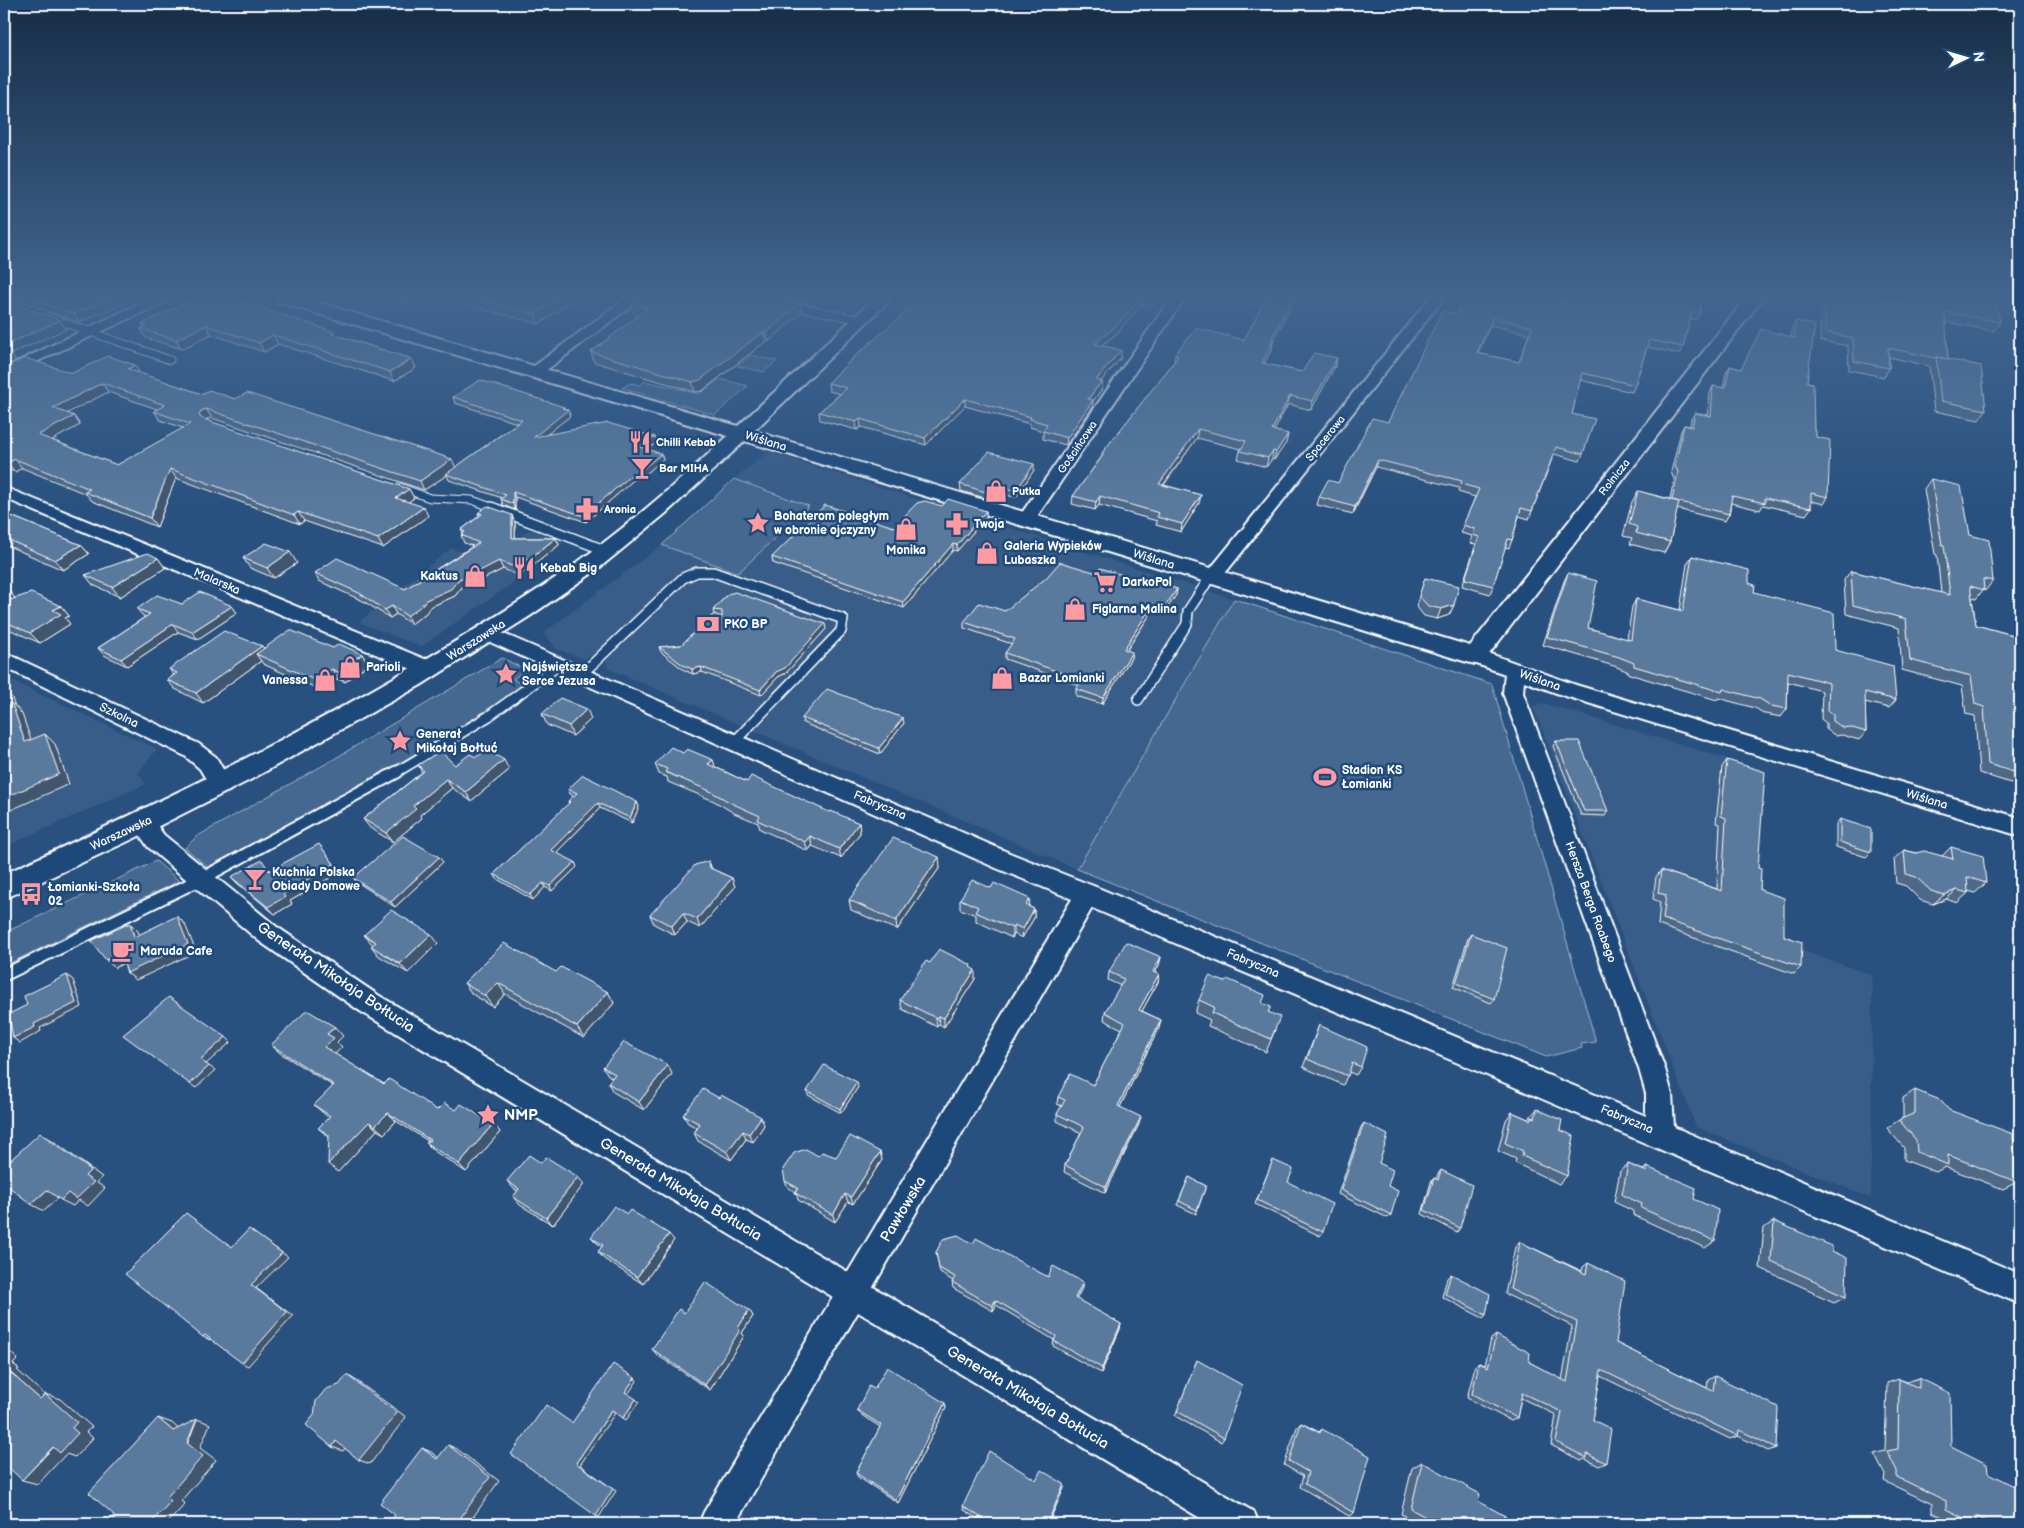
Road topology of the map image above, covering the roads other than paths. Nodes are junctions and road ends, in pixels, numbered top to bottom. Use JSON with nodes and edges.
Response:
{"nodes":[{"id":1,"x":526,"y":369,"type":"edge"},
{"id":2,"x":539,"y":369,"type":"edge"},
{"id":3,"x":810,"y":369,"type":"edge"},
{"id":4,"x":1129,"y":369,"type":"edge"},
{"id":5,"x":1380,"y":369,"type":"edge"},
{"id":6,"x":1699,"y":369,"type":"edge"},
{"id":7,"x":535,"y":372,"type":"junction"},
{"id":8,"x":742,"y":434,"type":"junction"},
{"id":9,"x":394,"y":485,"type":"edge"},
{"id":10,"x":4,"y":492,"type":"edge"},
{"id":11,"x":1026,"y":520,"type":"junction"},
{"id":12,"x":607,"y":551,"type":"junction"},
{"id":13,"x":1213,"y":577,"type":"junction"},
{"id":14,"x":488,"y":633,"type":"junction"},
{"id":15,"x":1475,"y":656,"type":"junction"},
{"id":16,"x":4,"y":659,"type":"edge"},
{"id":17,"x":560,"y":664,"type":"junction"},
{"id":18,"x":430,"y":669,"type":"junction"},
{"id":19,"x":1516,"y":672,"type":"junction"},
{"id":20,"x":582,"y":674,"type":"junction"},
{"id":21,"x":1138,"y":700,"type":"dead end"},
{"id":22,"x":734,"y":742,"type":"junction"},
{"id":23,"x":221,"y":785,"type":"junction"},
{"id":24,"x":143,"y":823,"type":"junction"},
{"id":25,"x":2020,"y":827,"type":"edge"},
{"id":26,"x":201,"y":879,"type":"junction"},
{"id":27,"x":4,"y":887,"type":"edge"},
{"id":28,"x":1088,"y":894,"type":"junction"},
{"id":29,"x":4,"y":975,"type":"edge"},
{"id":30,"x":1660,"y":1134,"type":"junction"},
{"id":31,"x":2020,"y":1289,"type":"edge"},
{"id":32,"x":853,"y":1292,"type":"junction"},
{"id":33,"x":716,"y":1524,"type":"edge"},
{"id":34,"x":1242,"y":1524,"type":"edge"}],
"edges":[{"from":1,"to":7,"type":"street","name":"Wiślana"},
{"from":2,"to":7,"type":"street"},
{"from":3,"to":8,"type":"street","name":"Warszawska"},
{"from":4,"to":11,"type":"street","name":"Gościńcowa"},
{"from":5,"to":13,"type":"street","name":"Spacerowa"},
{"from":6,"to":15,"type":"street","name":"Rolnicza"},
{"from":7,"to":8,"type":"street","name":"Wiślana"},
{"from":8,"to":11,"type":"street","name":"Wiślana"},
{"from":8,"to":12,"type":"street","name":"Warszawska"},
{"from":9,"to":12,"type":"lane"},
{"from":10,"to":18,"type":"street","name":"Malarska"},
{"from":11,"to":13,"type":"street","name":"Wiślana"},
{"from":12,"to":14,"type":"street","name":"Warszawska"},
{"from":13,"to":15,"type":"street","name":"Wiślana"},
{"from":13,"to":21,"type":"lane"},
{"from":14,"to":17,"type":"street","name":"Fabryczna"},
{"from":14,"to":18,"type":"street","name":"Warszawska"},
{"from":15,"to":19,"type":"street","name":"Wiślana"},
{"from":16,"to":23,"type":"street","name":"Szkolna"},
{"from":17,"to":20,"type":"street","name":"Fabryczna"},
{"from":17,"to":26,"type":"lane"},
{"from":18,"to":23,"type":"street","name":"Warszawska"},
{"from":19,"to":25,"type":"street","name":"Wiślana"},
{"from":19,"to":30,"type":"street","name":"Hersza Berga Raabego"},
{"from":20,"to":22,"type":"street","name":"Fabryczna"},
{"from":20,"to":22,"type":"lane"},
{"from":22,"to":28,"type":"street","name":"Fabryczna"},
{"from":23,"to":24,"type":"street","name":"Warszawska"},
{"from":24,"to":26,"type":"street","name":"Generała Mikołaja Bołtucia"},
{"from":24,"to":27,"type":"street","name":"Warszawska"},
{"from":26,"to":29,"type":"lane"},
{"from":26,"to":32,"type":"street","name":"Generała Mikołaja Bołtucia"},
{"from":28,"to":30,"type":"street","name":"Fabryczna"},
{"from":28,"to":32,"type":"street","name":"Pawłowska"},
{"from":30,"to":31,"type":"street","name":"Fabryczna"},
{"from":32,"to":33,"type":"street","name":"Pawłowska"},
{"from":32,"to":34,"type":"street","name":"Generała Mikołaja Bołtucia"}]}
